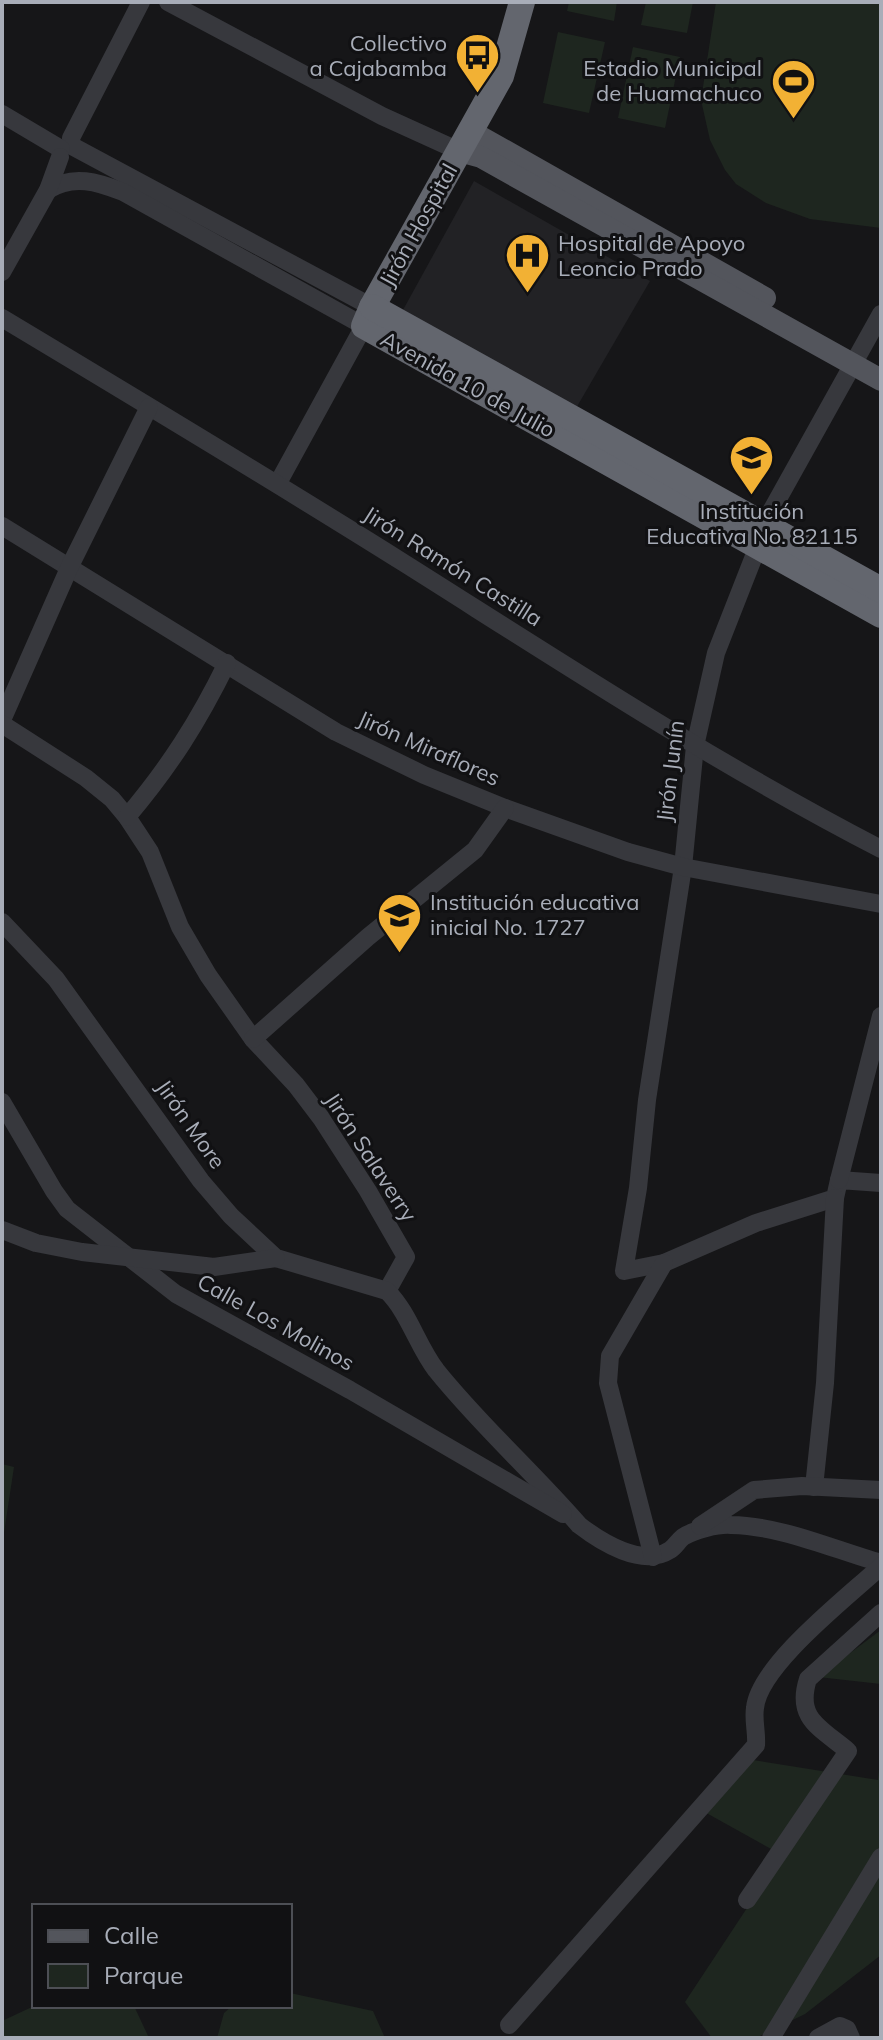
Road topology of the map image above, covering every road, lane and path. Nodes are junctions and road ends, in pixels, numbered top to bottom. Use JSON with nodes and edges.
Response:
{"nodes":[{"id":1,"x":141,"y":2,"type":"edge"},
{"id":2,"x":168,"y":2,"type":"edge"},
{"id":3,"x":522,"y":2,"type":"edge"},
{"id":4,"x":2,"y":114,"type":"edge"},
{"id":5,"x":465,"y":141,"type":"junction"},
{"id":6,"x":68,"y":151,"type":"junction"},
{"id":7,"x":110,"y":177,"type":"junction"},
{"id":8,"x":68,"y":181,"type":"junction"},
{"id":9,"x":48,"y":190,"type":"junction"},
{"id":10,"x":2,"y":272,"type":"edge"},
{"id":11,"x":881,"y":314,"type":"edge"},
{"id":12,"x":368,"y":316,"type":"junction"},
{"id":13,"x":2,"y":318,"type":"edge"},
{"id":14,"x":856,"y":358,"type":"junction"},
{"id":15,"x":881,"y":364,"type":"edge"},
{"id":16,"x":881,"y":380,"type":"edge"},
{"id":17,"x":149,"y":407,"type":"junction"},
{"id":18,"x":278,"y":483,"type":"junction"},
{"id":19,"x":2,"y":526,"type":"edge"},
{"id":20,"x":761,"y":535,"type":"junction"},
{"id":21,"x":70,"y":566,"type":"junction"},
{"id":22,"x":881,"y":590,"type":"edge"},
{"id":23,"x":881,"y":615,"type":"edge"},
{"id":24,"x":227,"y":663,"type":"junction"},
{"id":25,"x":2,"y":722,"type":"edge"},
{"id":26,"x":695,"y":746,"type":"junction"},
{"id":27,"x":505,"y":808,"type":"junction"},
{"id":28,"x":127,"y":817,"type":"junction"},
{"id":29,"x":881,"y":849,"type":"edge"},
{"id":30,"x":683,"y":867,"type":"junction"},
{"id":31,"x":881,"y":904,"type":"edge"},
{"id":32,"x":2,"y":922,"type":"edge"},
{"id":33,"x":881,"y":1016,"type":"edge"},
{"id":34,"x":253,"y":1039,"type":"junction"},
{"id":35,"x":2,"y":1102,"type":"edge"},
{"id":36,"x":881,"y":1183,"type":"edge"},
{"id":37,"x":837,"y":1189,"type":"junction"},
{"id":38,"x":2,"y":1230,"type":"edge"},
{"id":39,"x":127,"y":1256,"type":"junction"},
{"id":40,"x":276,"y":1258,"type":"junction"},
{"id":41,"x":664,"y":1263,"type":"junction"},
{"id":42,"x":387,"y":1291,"type":"junction"},
{"id":43,"x":814,"y":1487,"type":"junction"},
{"id":44,"x":881,"y":1490,"type":"edge"},
{"id":45,"x":579,"y":1525,"type":"junction"},
{"id":46,"x":684,"y":1536,"type":"junction"},
{"id":47,"x":653,"y":1557,"type":"junction"},
{"id":48,"x":881,"y":1564,"type":"edge"},
{"id":49,"x":881,"y":1613,"type":"edge"},
{"id":50,"x":881,"y":1857,"type":"edge"},
{"id":51,"x":747,"y":1900,"type":"dead end"},
{"id":52,"x":509,"y":2025,"type":"dead end"},
{"id":53,"x":779,"y":2035,"type":"edge"},
{"id":54,"x":818,"y":2038,"type":"edge"},
{"id":55,"x":851,"y":2038,"type":"edge"}],
"edges":[{"from":1,"to":6,"type":"street"},
{"from":2,"to":5,"type":"street"},
{"from":3,"to":5,"type":"highway","name":"Jirón Hospital"},
{"from":4,"to":6,"type":"street","name":"Avenida 10 de Julio"},
{"from":5,"to":12,"type":"highway","name":"Jirón Hospital"},
{"from":5,"to":14,"type":"main road"},
{"from":6,"to":7,"type":"street","name":"Avenida 10 de Julio"},
{"from":6,"to":8,"type":"street"},
{"from":6,"to":9,"type":"street"},
{"from":7,"to":8,"type":"street","name":"Avenida 10 de Julio"},
{"from":7,"to":12,"type":"street","name":"Avenida 10 de Julio"},
{"from":8,"to":9,"type":"street"},
{"from":9,"to":10,"type":"street"},
{"from":11,"to":14,"type":"street","name":"Jirón Junín"},
{"from":12,"to":18,"type":"street","name":"Jirón Hospital"},
{"from":12,"to":20,"type":"highway","name":"Avenida 10 de Julio"},
{"from":13,"to":17,"type":"street","name":"Jirón Ramón Castilla"},
{"from":14,"to":15,"type":"main road"},
{"from":14,"to":16,"type":"main road"},
{"from":14,"to":20,"type":"street","name":"Jirón Junín"},
{"from":17,"to":18,"type":"street","name":"Jirón Ramón Castilla"},
{"from":17,"to":21,"type":"street"},
{"from":18,"to":26,"type":"street","name":"Jirón Ramón Castilla"},
{"from":19,"to":21,"type":"street","name":"Jirón Miraflores"},
{"from":20,"to":22,"type":"highway","name":"Avenida 10 de Julio"},
{"from":20,"to":23,"type":"highway","name":"Avenida 10 de Julio"},
{"from":20,"to":26,"type":"street","name":"Jirón Junín"},
{"from":21,"to":24,"type":"street","name":"Jirón Miraflores"},
{"from":21,"to":25,"type":"street"},
{"from":24,"to":27,"type":"street","name":"Jirón Miraflores"},
{"from":24,"to":28,"type":"street"},
{"from":25,"to":28,"type":"street","name":"Jirón Salaverry"},
{"from":26,"to":29,"type":"street","name":"Jirón Ramón Castilla"},
{"from":26,"to":30,"type":"street","name":"Jirón Junín"},
{"from":27,"to":30,"type":"street","name":"Jirón Miraflores"},
{"from":27,"to":34,"type":"street"},
{"from":28,"to":34,"type":"street","name":"Jirón Salaverry"},
{"from":30,"to":31,"type":"street","name":"Jirón Miraflores"},
{"from":30,"to":41,"type":"street","name":"Jirón Junín"},
{"from":32,"to":40,"type":"street","name":"Jirón More"},
{"from":33,"to":37,"type":"street"},
{"from":34,"to":42,"type":"street","name":"Jirón Salaverry"},
{"from":35,"to":39,"type":"street","name":"Calle Los Molinos"},
{"from":36,"to":37,"type":"street"},
{"from":37,"to":41,"type":"street"},
{"from":37,"to":43,"type":"street"},
{"from":38,"to":39,"type":"street"},
{"from":39,"to":40,"type":"street"},
{"from":39,"to":45,"type":"street","name":"Calle Los Molinos"},
{"from":40,"to":42,"type":"street","name":"Jirón More"},
{"from":41,"to":47,"type":"street"},
{"from":42,"to":45,"type":"street"},
{"from":43,"to":44,"type":"street"},
{"from":43,"to":46,"type":"street"},
{"from":45,"to":47,"type":"street"},
{"from":46,"to":47,"type":"street"},
{"from":46,"to":48,"type":"street"},
{"from":48,"to":52,"type":"street"},
{"from":49,"to":51,"type":"street"},
{"from":50,"to":53,"type":"street"},
{"from":54,"to":55,"type":"street"}]}
